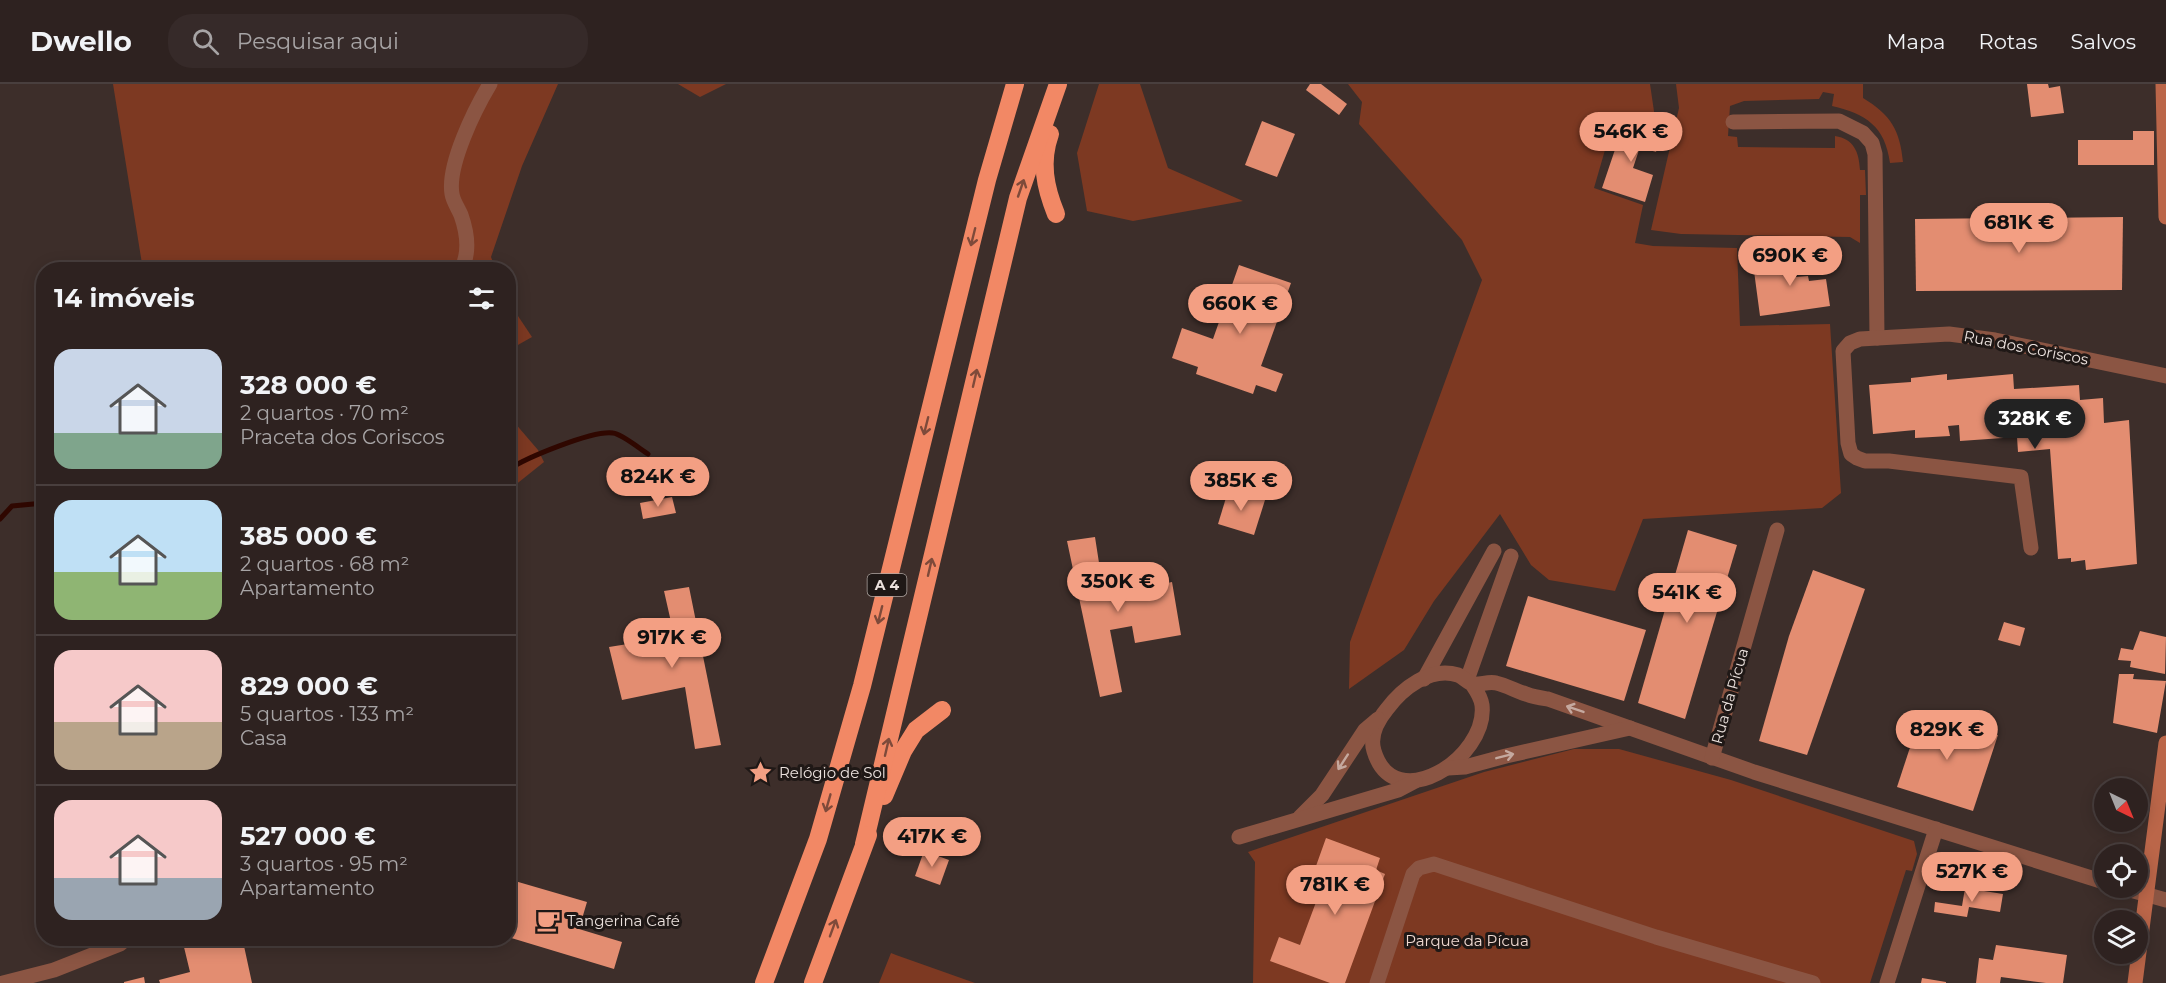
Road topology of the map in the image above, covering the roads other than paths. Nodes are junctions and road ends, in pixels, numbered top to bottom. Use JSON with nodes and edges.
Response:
{"nodes":[{"id":1,"x":490,"y":84,"type":"edge"},
{"id":2,"x":1015,"y":84,"type":"edge"},
{"id":3,"x":1058,"y":84,"type":"edge"},
{"id":4,"x":1066,"y":84,"type":"edge"},
{"id":5,"x":2163,"y":84,"type":"edge"},
{"id":6,"x":1733,"y":122,"type":"dead end"},
{"id":7,"x":1056,"y":214,"type":"dead end"},
{"id":8,"x":2166,"y":217,"type":"edge"},
{"id":9,"x":465,"y":262,"type":"edge"},
{"id":10,"x":1877,"y":338,"type":"junction"},
{"id":11,"x":2166,"y":376,"type":"edge"},
{"id":12,"x":1777,"y":530,"type":"dead end"},
{"id":13,"x":2031,"y":548,"type":"dead end"},
{"id":14,"x":1494,"y":551,"type":"dead end"},
{"id":15,"x":1511,"y":556,"type":"dead end"},
{"id":16,"x":1424,"y":679,"type":"junction"},
{"id":17,"x":1469,"y":682,"type":"junction"},
{"id":18,"x":942,"y":710,"type":"dead end"},
{"id":19,"x":1380,"y":717,"type":"junction"},
{"id":20,"x":1630,"y":728,"type":"junction"},
{"id":21,"x":2166,"y":743,"type":"edge"},
{"id":22,"x":1712,"y":758,"type":"junction"},
{"id":23,"x":1448,"y":768,"type":"junction"},
{"id":24,"x":1415,"y":781,"type":"junction"},
{"id":25,"x":1300,"y":818,"type":"junction"},
{"id":26,"x":1936,"y":829,"type":"junction"},
{"id":27,"x":1239,"y":837,"type":"dead end"},
{"id":28,"x":864,"y":844,"type":"junction"},
{"id":29,"x":2148,"y":872,"type":"edge"},
{"id":30,"x":2094,"y":879,"type":"edge"},
{"id":31,"x":2148,"y":895,"type":"edge"},
{"id":32,"x":2145,"y":898,"type":"edge"},
{"id":33,"x":2166,"y":900,"type":"edge"},
{"id":34,"x":115,"y":946,"type":"edge"},
{"id":35,"x":3,"y":983,"type":"edge"},
{"id":36,"x":764,"y":983,"type":"edge"},
{"id":37,"x":813,"y":983,"type":"edge"},
{"id":38,"x":1377,"y":983,"type":"edge"},
{"id":39,"x":1813,"y":983,"type":"edge"},
{"id":40,"x":1887,"y":983,"type":"edge"},
{"id":41,"x":2134,"y":983,"type":"edge"}],
"edges":[{"from":1,"to":9,"type":"street"},
{"from":2,"to":36,"type":"highway","number":"A 4","one_way":true},
{"from":28,"to":3,"type":"highway","number":"A 4","one_way":true},
{"from":4,"to":7,"type":"highway"},
{"from":5,"to":8,"type":"main road"},
{"from":6,"to":10,"type":"street"},
{"from":10,"to":11,"type":"street","name":"Rua dos Coriscos"},
{"from":10,"to":13,"type":"street","name":"Rua dos Coriscos"},
{"from":12,"to":22,"type":"street","name":"Rua da Pícua"},
{"from":14,"to":16,"type":"street"},
{"from":15,"to":17,"type":"street"},
{"from":16,"to":17,"type":"street"},
{"from":16,"to":19,"type":"street"},
{"from":20,"to":17,"type":"street","one_way":true},
{"from":17,"to":23,"type":"street"},
{"from":18,"to":28,"type":"highway"},
{"from":19,"to":24,"type":"street"},
{"from":19,"to":25,"type":"street","one_way":true},
{"from":20,"to":22,"type":"street"},
{"from":23,"to":20,"type":"street","one_way":true},
{"from":21,"to":29,"type":"main road"},
{"from":22,"to":26,"type":"street"},
{"from":23,"to":24,"type":"street"},
{"from":24,"to":25,"type":"street"},
{"from":25,"to":27,"type":"street"},
{"from":26,"to":30,"type":"street"},
{"from":26,"to":40,"type":"street"},
{"from":37,"to":28,"type":"highway","number":"A 4","one_way":true},
{"from":31,"to":33,"type":"street"},
{"from":32,"to":41,"type":"main road"},
{"from":34,"to":35,"type":"street"},
{"from":38,"to":39,"type":"street"}]}
